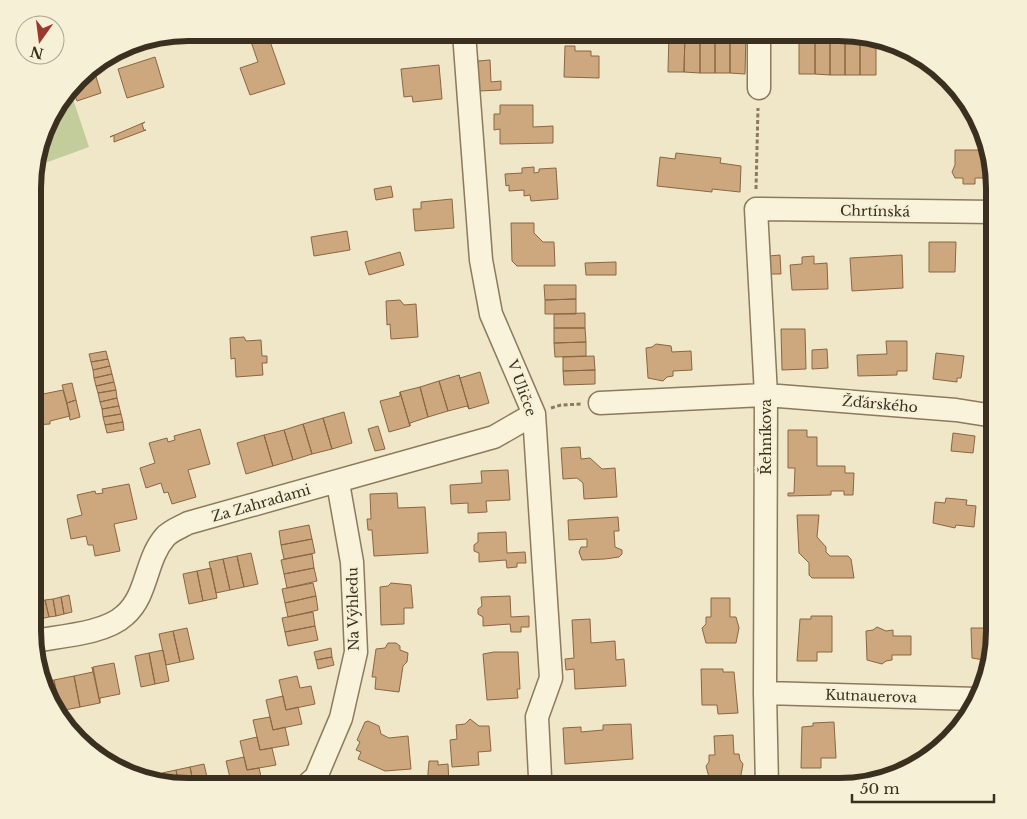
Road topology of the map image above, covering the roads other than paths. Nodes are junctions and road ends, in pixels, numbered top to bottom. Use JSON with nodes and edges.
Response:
{"nodes":[{"id":1,"x":465,"y":41,"type":"edge"},
{"id":2,"x":759,"y":42,"type":"edge"},
{"id":3,"x":759,"y":88,"type":"road end"},
{"id":4,"x":756,"y":210,"type":"joint"},
{"id":5,"x":986,"y":212,"type":"edge"},
{"id":6,"x":766,"y":395,"type":"junction"},
{"id":7,"x":600,"y":403,"type":"road end"},
{"id":8,"x":534,"y":414,"type":"junction"},
{"id":9,"x":985,"y":415,"type":"edge"},
{"id":10,"x":338,"y":482,"type":"junction"},
{"id":11,"x":42,"y":639,"type":"edge"},
{"id":12,"x":765,"y":693,"type":"junction"},
{"id":13,"x":966,"y":704,"type":"edge"},
{"id":14,"x":540,"y":776,"type":"dead end"},
{"id":15,"x":316,"y":777,"type":"edge"},
{"id":16,"x":767,"y":778,"type":"edge"}],
"edges":[{"from":1,"to":8,"type":"street","name":"V Uličce"},
{"from":2,"to":3,"type":"street"},
{"from":4,"to":5,"type":"street","name":"Chrtínská"},
{"from":4,"to":6,"type":"street","name":"Řehníkova"},
{"from":6,"to":7,"type":"street","name":"Žďárského"},
{"from":6,"to":9,"type":"street","name":"Žďárského"},
{"from":6,"to":12,"type":"street","name":"Řehníkova"},
{"from":8,"to":10,"type":"street","name":"Za Zahradami"},
{"from":8,"to":14,"type":"street","name":"V Uličce"},
{"from":10,"to":11,"type":"street","name":"Za Zahradami"},
{"from":10,"to":15,"type":"street","name":"Na Výhledu"},
{"from":12,"to":13,"type":"street","name":"Kutnauerova"},
{"from":12,"to":16,"type":"street","name":"Řehníkova"}]}
